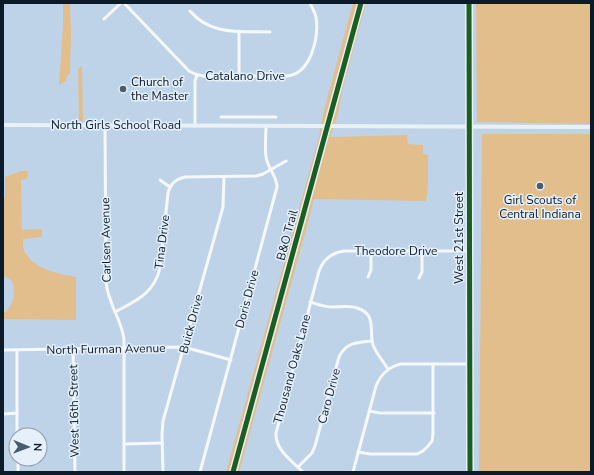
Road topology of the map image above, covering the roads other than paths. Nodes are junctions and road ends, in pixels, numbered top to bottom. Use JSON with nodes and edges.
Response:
{"nodes":[{"id":1,"x":122,"y":3,"type":"edge"},
{"id":2,"x":469,"y":3,"type":"edge"},
{"id":3,"x":311,"y":4,"type":"edge"},
{"id":4,"x":190,"y":11,"type":"dead end"},
{"id":5,"x":104,"y":19,"type":"dead end"},
{"id":6,"x":239,"y":31,"type":"junction"},
{"id":7,"x":270,"y":32,"type":"dead end"},
{"id":8,"x":198,"y":75,"type":"junction"},
{"id":9,"x":239,"y":76,"type":"junction"},
{"id":10,"x":222,"y":117,"type":"dead end"},
{"id":11,"x":228,"y":117,"type":"junction"},
{"id":12,"x":276,"y":117,"type":"dead end"},
{"id":13,"x":3,"y":125,"type":"edge"},
{"id":14,"x":105,"y":126,"type":"junction"},
{"id":15,"x":195,"y":126,"type":"junction"},
{"id":16,"x":228,"y":126,"type":"junction"},
{"id":17,"x":266,"y":126,"type":"junction"},
{"id":18,"x":591,"y":127,"type":"edge"},
{"id":19,"x":469,"y":128,"type":"junction"},
{"id":20,"x":286,"y":161,"type":"dead end"},
{"id":21,"x":271,"y":169,"type":"junction"},
{"id":22,"x":224,"y":176,"type":"junction"},
{"id":23,"x":160,"y":180,"type":"dead end"},
{"id":24,"x":170,"y":186,"type":"junction"},
{"id":25,"x":371,"y":251,"type":"junction"},
{"id":26,"x":469,"y":251,"type":"junction"},
{"id":27,"x":422,"y":252,"type":"junction"},
{"id":28,"x":326,"y":259,"type":"joint"},
{"id":29,"x":368,"y":277,"type":"dead end"},
{"id":30,"x":419,"y":278,"type":"dead end"},
{"id":31,"x":310,"y":302,"type":"junction"},
{"id":32,"x":115,"y":312,"type":"junction"},
{"id":33,"x":372,"y":341,"type":"junction"},
{"id":34,"x":184,"y":347,"type":"junction"},
{"id":35,"x":124,"y":348,"type":"junction"},
{"id":36,"x":73,"y":349,"type":"junction"},
{"id":37,"x":3,"y":350,"type":"edge"},
{"id":38,"x":17,"y":350,"type":"junction"},
{"id":39,"x":230,"y":360,"type":"junction"},
{"id":40,"x":433,"y":364,"type":"junction"},
{"id":41,"x":469,"y":364,"type":"junction"},
{"id":42,"x":388,"y":369,"type":"junction"},
{"id":43,"x":369,"y":411,"type":"junction"},
{"id":44,"x":17,"y":413,"type":"junction"},
{"id":45,"x":434,"y":413,"type":"junction"},
{"id":46,"x":3,"y":414,"type":"edge"},
{"id":47,"x":17,"y":427,"type":"edge"},
{"id":48,"x":124,"y":444,"type":"junction"},
{"id":49,"x":162,"y":444,"type":"junction"},
{"id":50,"x":358,"y":452,"type":"junction"},
{"id":51,"x":298,"y":467,"type":"junction"},
{"id":52,"x":75,"y":472,"type":"edge"},
{"id":53,"x":124,"y":472,"type":"edge"},
{"id":54,"x":163,"y":472,"type":"edge"},
{"id":55,"x":200,"y":472,"type":"edge"},
{"id":56,"x":303,"y":472,"type":"edge"},
{"id":57,"x":353,"y":472,"type":"edge"},
{"id":58,"x":470,"y":472,"type":"edge"}],
"edges":[{"from":1,"to":5,"type":"street"},
{"from":1,"to":8,"type":"street"},
{"from":2,"to":19,"type":"street","name":"West 21st Street"},
{"from":3,"to":9,"type":"street","name":"Catalano Drive"},
{"from":4,"to":6,"type":"street"},
{"from":6,"to":7,"type":"street"},
{"from":6,"to":9,"type":"street"},
{"from":8,"to":9,"type":"street","name":"Catalano Drive"},
{"from":8,"to":15,"type":"street"},
{"from":10,"to":11,"type":"street"},
{"from":11,"to":12,"type":"street"},
{"from":11,"to":16,"type":"street"},
{"from":13,"to":14,"type":"main road","name":"North Girls School Road"},
{"from":14,"to":15,"type":"main road","name":"North Girls School Road"},
{"from":14,"to":32,"type":"street","name":"Carlsen Avenue"},
{"from":15,"to":16,"type":"main road","name":"North Girls School Road"},
{"from":16,"to":17,"type":"main road","name":"North Girls School Road"},
{"from":17,"to":19,"type":"main road","name":"North Girls School Road"},
{"from":17,"to":21,"type":"street","name":"Doris Drive"},
{"from":18,"to":19,"type":"main road","name":"North Girls School Road"},
{"from":19,"to":26,"type":"street","name":"West 21st Street"},
{"from":20,"to":21,"type":"street"},
{"from":21,"to":22,"type":"street"},
{"from":21,"to":39,"type":"street","name":"Doris Drive"},
{"from":22,"to":24,"type":"street"},
{"from":22,"to":34,"type":"street","name":"Buick Drive"},
{"from":23,"to":24,"type":"street"},
{"from":24,"to":32,"type":"street","name":"Tina Drive"},
{"from":25,"to":27,"type":"street","name":"Theodore Drive"},
{"from":25,"to":28,"type":"street","name":"Theodore Drive"},
{"from":25,"to":29,"type":"street"},
{"from":26,"to":27,"type":"street","name":"Theodore Drive"},
{"from":26,"to":41,"type":"street","name":"West 21st Street"},
{"from":27,"to":30,"type":"street"},
{"from":28,"to":31,"type":"street","name":"Thousand Oaks Lane"},
{"from":31,"to":33,"type":"street"},
{"from":31,"to":51,"type":"street","name":"Thousand Oaks Lane"},
{"from":32,"to":35,"type":"street","name":"Carlsen Avenue"},
{"from":33,"to":42,"type":"street"},
{"from":33,"to":51,"type":"street","name":"Caro Drive"},
{"from":34,"to":35,"type":"street","name":"North Furman Avenue"},
{"from":34,"to":39,"type":"street","name":"North Furman Avenue"},
{"from":34,"to":49,"type":"street","name":"Buick Drive"},
{"from":35,"to":36,"type":"street","name":"North Furman Avenue"},
{"from":35,"to":48,"type":"street","name":"Carlsen Avenue"},
{"from":36,"to":38,"type":"street","name":"North Furman Avenue"},
{"from":36,"to":52,"type":"street","name":"West 16th Street"},
{"from":37,"to":38,"type":"street","name":"North Furman Avenue"},
{"from":38,"to":44,"type":"street"},
{"from":39,"to":55,"type":"street","name":"Doris Drive"},
{"from":40,"to":41,"type":"street"},
{"from":40,"to":42,"type":"street"},
{"from":40,"to":45,"type":"street"},
{"from":41,"to":58,"type":"street","name":"West 21st Street"},
{"from":42,"to":43,"type":"street"},
{"from":43,"to":45,"type":"street"},
{"from":43,"to":50,"type":"street"},
{"from":44,"to":46,"type":"street"},
{"from":44,"to":47,"type":"street"},
{"from":45,"to":50,"type":"street"},
{"from":48,"to":49,"type":"street"},
{"from":48,"to":53,"type":"street","name":"Carlsen Avenue"},
{"from":49,"to":54,"type":"street","name":"Buick Drive"},
{"from":50,"to":57,"type":"street"},
{"from":51,"to":56,"type":"street","name":"Thousand Oaks Lane"}]}
